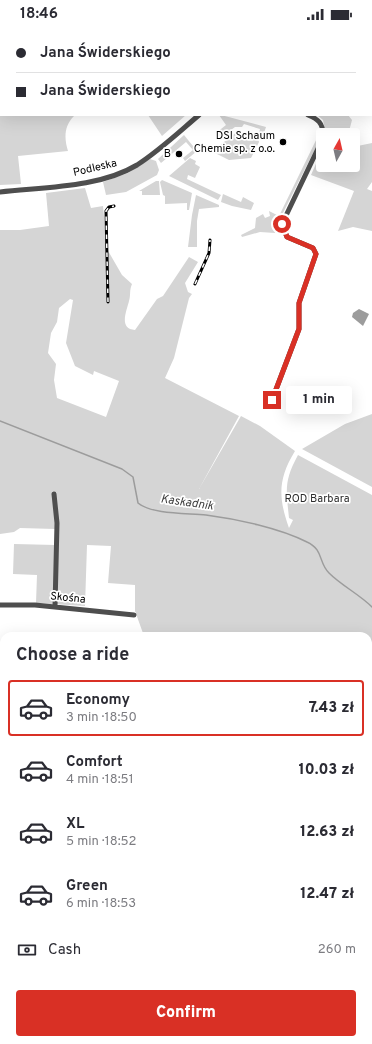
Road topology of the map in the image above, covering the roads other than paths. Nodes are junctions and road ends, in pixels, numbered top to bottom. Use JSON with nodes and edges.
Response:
{"nodes":[{"id":1,"x":198,"y":116,"type":"edge"},
{"id":2,"x":310,"y":116,"type":"edge"},
{"id":3,"x":322,"y":128,"type":"edge"},
{"id":4,"x":316,"y":151,"type":"edge"},
{"id":5,"x":0,"y":192,"type":"edge"},
{"id":6,"x":272,"y":400,"type":"dead end"},
{"id":7,"x":54,"y":494,"type":"dead end"},
{"id":8,"x":0,"y":605,"type":"edge"},
{"id":9,"x":55,"y":607,"type":"junction"},
{"id":10,"x":134,"y":615,"type":"dead end"}],
"edges":[{"from":1,"to":5,"type":"street","name":"Podleska"},
{"from":2,"to":3,"type":"street"},
{"from":4,"to":6,"type":"street"},
{"from":7,"to":9,"type":"street"},
{"from":8,"to":9,"type":"street","name":"Skośna"},
{"from":9,"to":10,"type":"street","name":"Skośna"}]}
